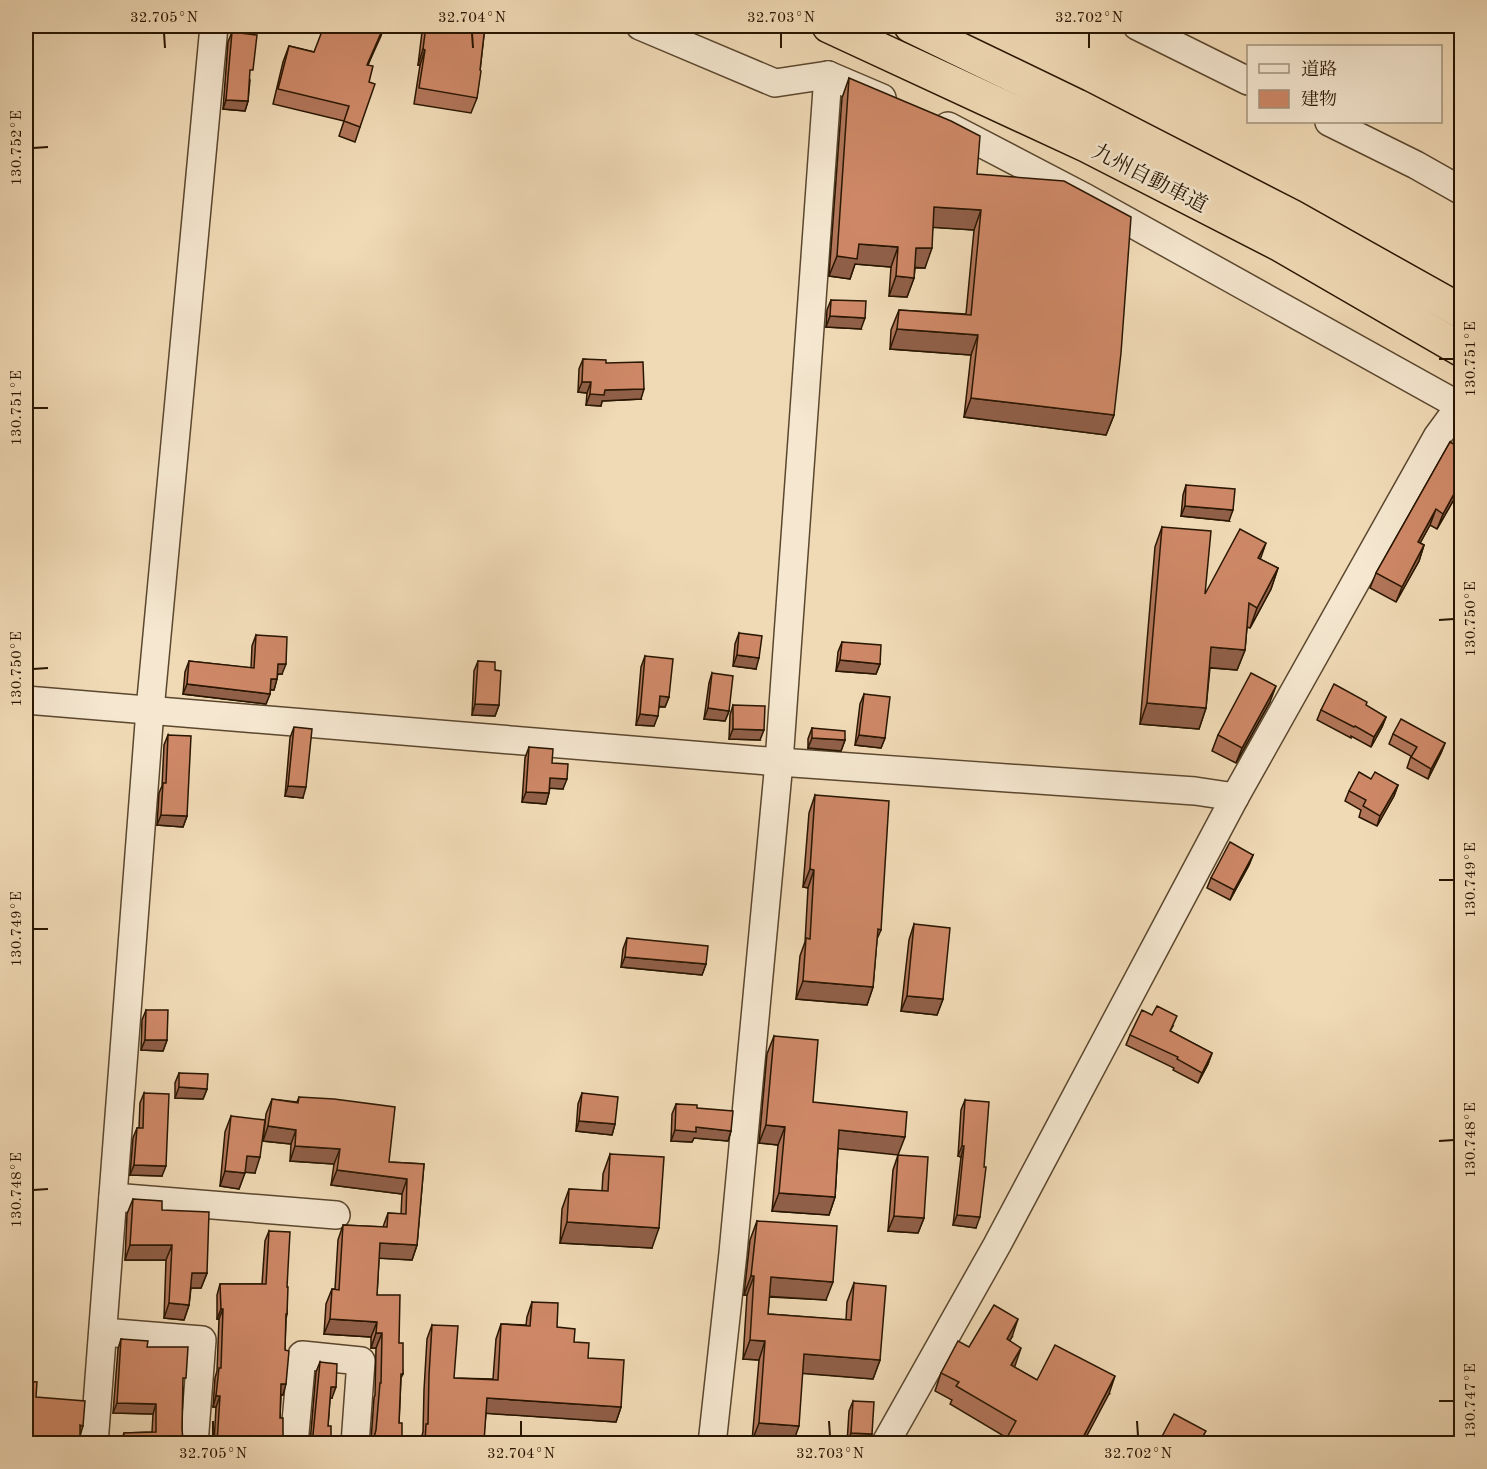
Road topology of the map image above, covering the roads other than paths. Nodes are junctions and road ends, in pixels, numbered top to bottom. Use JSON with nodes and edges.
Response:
{"nodes":[{"id":1,"x":214,"y":26,"type":"edge"},
{"id":2,"x":640,"y":26,"type":"edge"},
{"id":3,"x":829,"y":26,"type":"edge"},
{"id":4,"x":911,"y":26,"type":"edge"},
{"id":5,"x":1137,"y":26,"type":"edge"},
{"id":6,"x":828,"y":75,"type":"junction"},
{"id":7,"x":1247,"y":81,"type":"edge"},
{"id":8,"x":899,"y":105,"type":"edge"},
{"id":9,"x":930,"y":118,"type":"edge"},
{"id":10,"x":1331,"y":123,"type":"edge"},
{"id":11,"x":1461,"y":191,"type":"edge"},
{"id":12,"x":1461,"y":312,"type":"edge"},
{"id":13,"x":1461,"y":350,"type":"edge"},
{"id":14,"x":1461,"y":404,"type":"edge"},
{"id":15,"x":1437,"y":437,"type":"junction"},
{"id":16,"x":1461,"y":448,"type":"edge"},
{"id":17,"x":26,"y":700,"type":"edge"},
{"id":18,"x":150,"y":710,"type":"junction"},
{"id":19,"x":779,"y":762,"type":"junction"},
{"id":20,"x":1235,"y":797,"type":"junction"},
{"id":21,"x":113,"y":1197,"type":"junction"},
{"id":22,"x":336,"y":1215,"type":"dead end"},
{"id":23,"x":103,"y":1332,"type":"junction"},
{"id":24,"x":94,"y":1443,"type":"edge"},
{"id":25,"x":194,"y":1443,"type":"edge"},
{"id":26,"x":294,"y":1443,"type":"edge"},
{"id":27,"x":355,"y":1443,"type":"edge"},
{"id":28,"x":712,"y":1443,"type":"edge"},
{"id":29,"x":885,"y":1443,"type":"edge"}],
"edges":[{"from":1,"to":18,"type":"street"},
{"from":2,"to":6,"type":"street"},
{"from":3,"to":13,"type":"highway","name":"九州自動車道"},
{"from":4,"to":12,"type":"highway","name":"九州自動車道"},
{"from":5,"to":7,"type":"street"},
{"from":6,"to":8,"type":"street"},
{"from":6,"to":19,"type":"street"},
{"from":9,"to":14,"type":"street"},
{"from":10,"to":11,"type":"street"},
{"from":14,"to":15,"type":"street"},
{"from":15,"to":16,"type":"street"},
{"from":15,"to":20,"type":"street"},
{"from":17,"to":18,"type":"street"},
{"from":18,"to":19,"type":"street"},
{"from":18,"to":21,"type":"street"},
{"from":19,"to":20,"type":"street"},
{"from":19,"to":28,"type":"street"},
{"from":20,"to":29,"type":"street"},
{"from":21,"to":22,"type":"street"},
{"from":21,"to":23,"type":"street"},
{"from":23,"to":24,"type":"street"},
{"from":23,"to":25,"type":"street"},
{"from":26,"to":27,"type":"street"}]}
